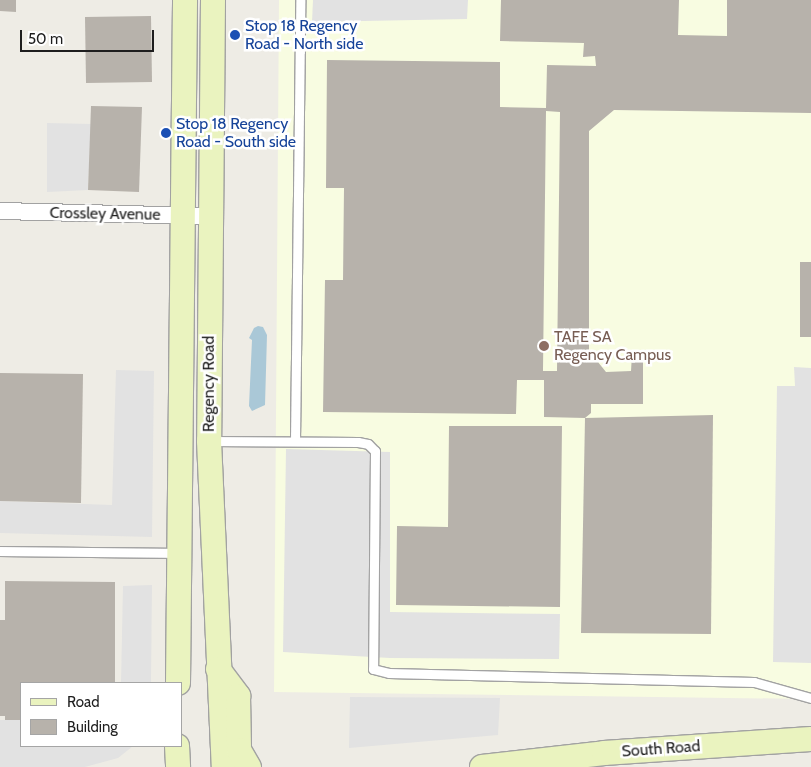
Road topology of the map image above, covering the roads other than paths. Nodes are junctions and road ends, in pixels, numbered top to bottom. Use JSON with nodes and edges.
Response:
{"nodes":[{"id":1,"x":185,"y":0,"type":"edge"},
{"id":2,"x":213,"y":0,"type":"edge"},
{"id":3,"x":300,"y":0,"type":"edge"},
{"id":4,"x":0,"y":211,"type":"edge"},
{"id":5,"x":183,"y":215,"type":"junction"},
{"id":6,"x":210,"y":216,"type":"junction"},
{"id":7,"x":295,"y":440,"type":"junction"},
{"id":8,"x":209,"y":441,"type":"junction"},
{"id":9,"x":0,"y":551,"type":"edge"},
{"id":10,"x":179,"y":553,"type":"junction"},
{"id":11,"x":218,"y":669,"type":"junction"},
{"id":12,"x":178,"y":682,"type":"edge"},
{"id":13,"x":811,"y":698,"type":"edge"},
{"id":14,"x":811,"y":739,"type":"edge"},
{"id":15,"x":224,"y":767,"type":"edge"},
{"id":16,"x":249,"y":767,"type":"edge"},
{"id":17,"x":482,"y":767,"type":"edge"}],
"edges":[{"from":1,"to":5,"type":"main road","name":"Regency Road"},
{"from":2,"to":6,"type":"main road","name":"Regency Road"},
{"from":3,"to":7,"type":"lane"},
{"from":4,"to":5,"type":"street","name":"Crossley Avenue"},
{"from":5,"to":6,"type":"street","name":"Crossley Avenue"},
{"from":5,"to":10,"type":"main road","name":"Regency Road"},
{"from":6,"to":8,"type":"main road","name":"Regency Road"},
{"from":7,"to":8,"type":"lane"},
{"from":7,"to":13,"type":"lane"},
{"from":8,"to":11,"type":"main road","name":"Regency Road"},
{"from":9,"to":10,"type":"lane"},
{"from":10,"to":12,"type":"main road","name":"Regency Road"},
{"from":11,"to":15,"type":"main road","name":"Regency Road"},
{"from":11,"to":16,"type":"main road"},
{"from":14,"to":17,"type":"main road","name":"South Road"}]}
